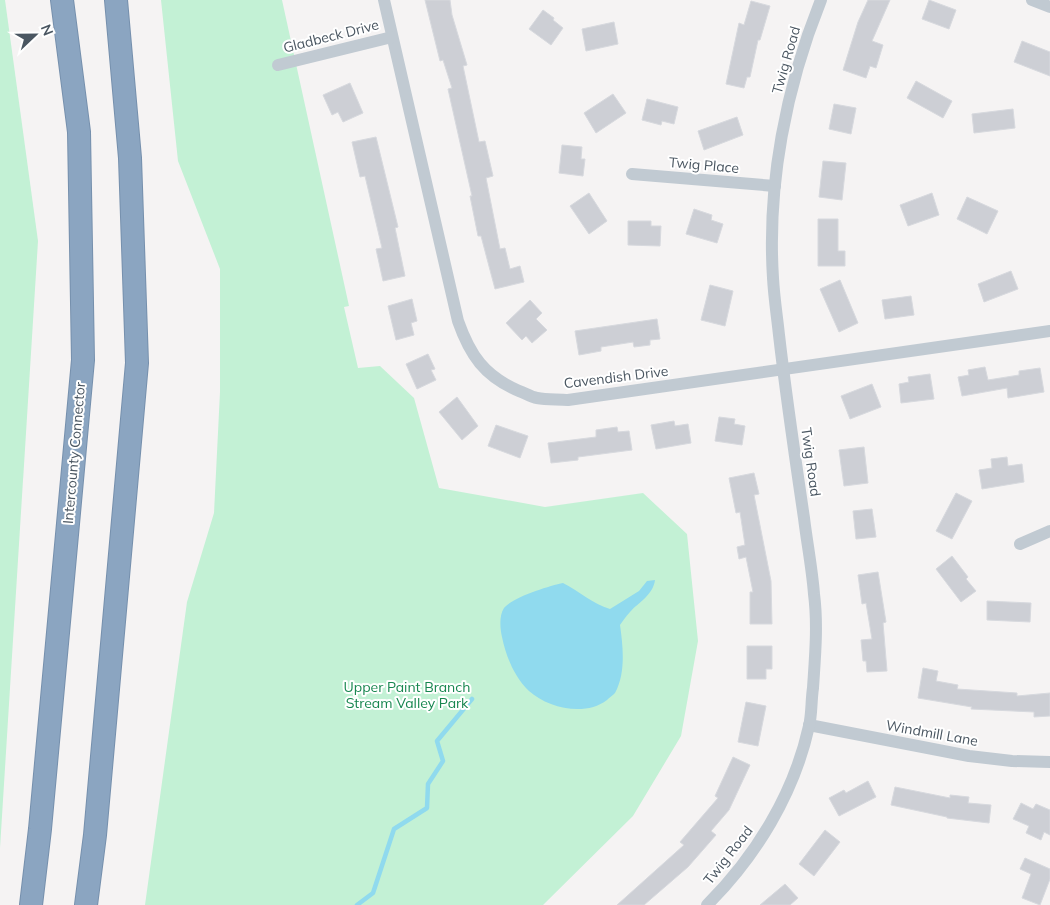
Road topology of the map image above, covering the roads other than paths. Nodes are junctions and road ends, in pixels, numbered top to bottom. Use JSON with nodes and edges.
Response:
{"nodes":[{"id":1,"x":62,"y":0,"type":"edge"},
{"id":2,"x":116,"y":0,"type":"edge"},
{"id":3,"x":384,"y":0,"type":"edge"},
{"id":4,"x":821,"y":0,"type":"edge"},
{"id":5,"x":1032,"y":0,"type":"edge"},
{"id":6,"x":1050,"y":8,"type":"edge"},
{"id":7,"x":392,"y":37,"type":"junction"},
{"id":8,"x":278,"y":65,"type":"dead end"},
{"id":9,"x":632,"y":174,"type":"dead end"},
{"id":10,"x":775,"y":186,"type":"junction"},
{"id":11,"x":1050,"y":331,"type":"edge"},
{"id":12,"x":783,"y":368,"type":"junction"},
{"id":13,"x":1050,"y":531,"type":"edge"},
{"id":14,"x":1020,"y":544,"type":"dead end"},
{"id":15,"x":809,"y":725,"type":"junction"},
{"id":16,"x":1050,"y":762,"type":"edge"},
{"id":17,"x":31,"y":905,"type":"edge"},
{"id":18,"x":86,"y":905,"type":"edge"},
{"id":19,"x":707,"y":905,"type":"edge"}],
"edges":[{"from":1,"to":17,"type":"highway","name":"Intercounty Connector"},
{"from":2,"to":18,"type":"highway"},
{"from":3,"to":7,"type":"street","name":"Cavendish Drive"},
{"from":4,"to":10,"type":"street","name":"Twig Road"},
{"from":5,"to":6,"type":"street"},
{"from":7,"to":8,"type":"street","name":"Gladbeck Drive"},
{"from":7,"to":12,"type":"street","name":"Cavendish Drive"},
{"from":9,"to":10,"type":"street","name":"Twig Place"},
{"from":10,"to":12,"type":"street","name":"Twig Road"},
{"from":11,"to":12,"type":"street","name":"Cavendish Drive"},
{"from":12,"to":15,"type":"street","name":"Twig Road"},
{"from":13,"to":14,"type":"street"},
{"from":15,"to":16,"type":"street","name":"Windmill Lane"},
{"from":15,"to":19,"type":"street","name":"Twig Road"}]}
